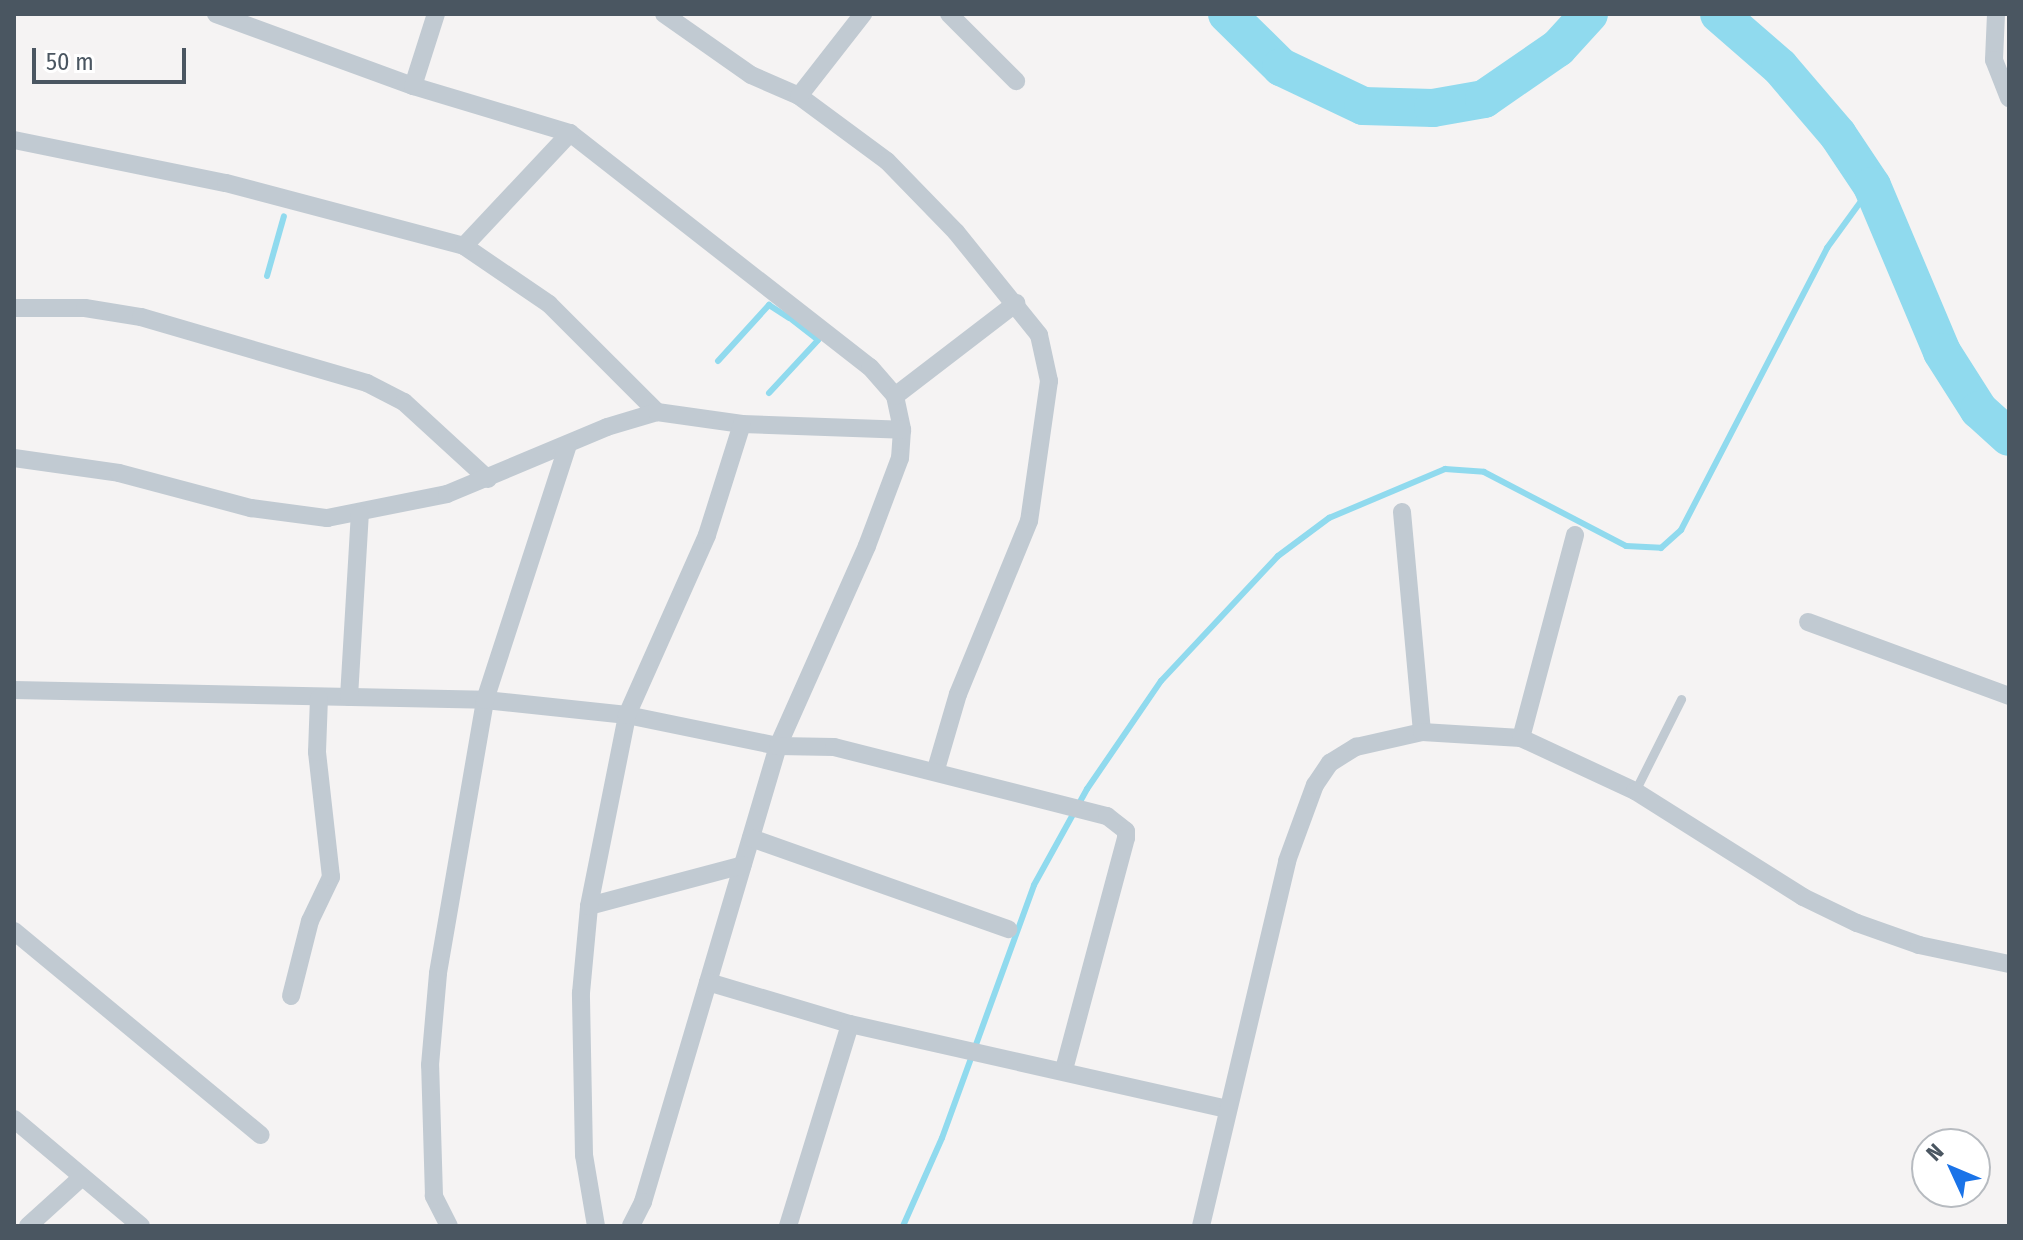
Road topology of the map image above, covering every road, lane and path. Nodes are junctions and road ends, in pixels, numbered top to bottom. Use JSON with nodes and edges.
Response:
{"nodes":[{"id":1,"x":216,"y":14,"type":"edge"},
{"id":2,"x":436,"y":14,"type":"edge"},
{"id":3,"x":664,"y":14,"type":"edge"},
{"id":4,"x":863,"y":14,"type":"edge"},
{"id":5,"x":949,"y":14,"type":"edge"},
{"id":6,"x":1996,"y":14,"type":"edge"},
{"id":7,"x":274,"y":22,"type":"edge"},
{"id":8,"x":1016,"y":81,"type":"dead end"},
{"id":9,"x":413,"y":86,"type":"junction"},
{"id":10,"x":799,"y":96,"type":"junction"},
{"id":11,"x":2009,"y":98,"type":"edge"},
{"id":12,"x":570,"y":133,"type":"junction"},
{"id":13,"x":14,"y":140,"type":"edge"},
{"id":14,"x":464,"y":246,"type":"junction"},
{"id":15,"x":1016,"y":303,"type":"junction"},
{"id":16,"x":14,"y":308,"type":"edge"},
{"id":17,"x":895,"y":396,"type":"junction"},
{"id":18,"x":657,"y":412,"type":"junction"},
{"id":19,"x":742,"y":424,"type":"junction"},
{"id":20,"x":902,"y":430,"type":"junction"},
{"id":21,"x":568,"y":445,"type":"junction"},
{"id":22,"x":14,"y":458,"type":"edge"},
{"id":23,"x":488,"y":479,"type":"junction"},
{"id":24,"x":1402,"y":512,"type":"dead end"},
{"id":25,"x":360,"y":514,"type":"junction"},
{"id":26,"x":1575,"y":535,"type":"dead end"},
{"id":27,"x":1808,"y":622,"type":"dead end"},
{"id":28,"x":14,"y":690,"type":"edge"},
{"id":29,"x":2009,"y":696,"type":"edge"},
{"id":30,"x":349,"y":697,"type":"junction"},
{"id":31,"x":319,"y":698,"type":"junction"},
{"id":32,"x":1681,"y":699,"type":"dead end"},
{"id":33,"x":485,"y":700,"type":"junction"},
{"id":34,"x":627,"y":715,"type":"junction"},
{"id":35,"x":1422,"y":732,"type":"junction"},
{"id":36,"x":1521,"y":738,"type":"junction"},
{"id":37,"x":778,"y":746,"type":"junction"},
{"id":38,"x":936,"y":769,"type":"junction"},
{"id":39,"x":1635,"y":791,"type":"junction"},
{"id":40,"x":751,"y":838,"type":"junction"},
{"id":41,"x":743,"y":865,"type":"junction"},
{"id":42,"x":589,"y":906,"type":"junction"},
{"id":43,"x":1008,"y":929,"type":"dead end"},
{"id":44,"x":14,"y":931,"type":"edge"},
{"id":45,"x":2009,"y":964,"type":"edge"},
{"id":46,"x":708,"y":982,"type":"junction"},
{"id":47,"x":291,"y":996,"type":"dead end"},
{"id":48,"x":850,"y":1024,"type":"junction"},
{"id":49,"x":1064,"y":1070,"type":"junction"},
{"id":50,"x":1227,"y":1109,"type":"junction"},
{"id":51,"x":14,"y":1119,"type":"edge"},
{"id":52,"x":261,"y":1135,"type":"dead end"},
{"id":53,"x":81,"y":1178,"type":"junction"},
{"id":54,"x":28,"y":1226,"type":"edge"},
{"id":55,"x":141,"y":1226,"type":"edge"},
{"id":56,"x":449,"y":1226,"type":"edge"},
{"id":57,"x":596,"y":1226,"type":"edge"},
{"id":58,"x":631,"y":1226,"type":"edge"},
{"id":59,"x":788,"y":1226,"type":"edge"},
{"id":60,"x":1201,"y":1226,"type":"edge"}],
"edges":[{"from":1,"to":7,"type":"street"},
{"from":2,"to":9,"type":"street"},
{"from":3,"to":10,"type":"street"},
{"from":4,"to":10,"type":"street"},
{"from":5,"to":8,"type":"street"},
{"from":6,"to":11,"type":"street"},
{"from":7,"to":9,"type":"street"},
{"from":9,"to":12,"type":"street"},
{"from":10,"to":15,"type":"street"},
{"from":12,"to":14,"type":"street"},
{"from":12,"to":17,"type":"street"},
{"from":13,"to":14,"type":"street"},
{"from":14,"to":18,"type":"street"},
{"from":15,"to":17,"type":"street"},
{"from":15,"to":38,"type":"street"},
{"from":16,"to":23,"type":"street"},
{"from":17,"to":20,"type":"street"},
{"from":18,"to":19,"type":"street"},
{"from":18,"to":21,"type":"street"},
{"from":19,"to":20,"type":"street"},
{"from":19,"to":34,"type":"street"},
{"from":20,"to":37,"type":"street"},
{"from":21,"to":23,"type":"street"},
{"from":21,"to":33,"type":"street"},
{"from":22,"to":25,"type":"street"},
{"from":23,"to":25,"type":"street"},
{"from":24,"to":35,"type":"street"},
{"from":25,"to":30,"type":"street"},
{"from":26,"to":36,"type":"street"},
{"from":27,"to":29,"type":"street"},
{"from":28,"to":31,"type":"street"},
{"from":30,"to":31,"type":"street"},
{"from":30,"to":33,"type":"street"},
{"from":31,"to":47,"type":"street"},
{"from":32,"to":39,"type":"lane"},
{"from":33,"to":34,"type":"street"},
{"from":33,"to":56,"type":"street"},
{"from":34,"to":37,"type":"street"},
{"from":34,"to":42,"type":"street"},
{"from":35,"to":36,"type":"street"},
{"from":35,"to":50,"type":"street"},
{"from":36,"to":39,"type":"street"},
{"from":37,"to":38,"type":"street"},
{"from":37,"to":40,"type":"street"},
{"from":38,"to":49,"type":"street"},
{"from":39,"to":45,"type":"street"},
{"from":40,"to":41,"type":"street"},
{"from":40,"to":43,"type":"street"},
{"from":41,"to":42,"type":"street"},
{"from":41,"to":46,"type":"street"},
{"from":42,"to":57,"type":"street"},
{"from":44,"to":52,"type":"street"},
{"from":46,"to":48,"type":"street"},
{"from":46,"to":58,"type":"street"},
{"from":48,"to":49,"type":"street"},
{"from":48,"to":59,"type":"street"},
{"from":49,"to":50,"type":"street"},
{"from":50,"to":60,"type":"street"},
{"from":51,"to":53,"type":"street"},
{"from":53,"to":54,"type":"street"},
{"from":53,"to":55,"type":"street"}]}
